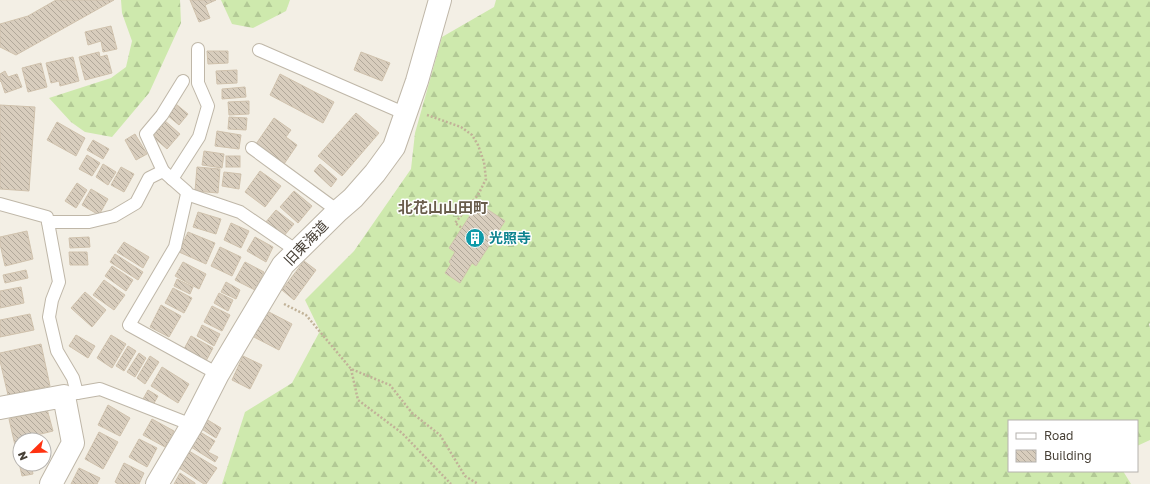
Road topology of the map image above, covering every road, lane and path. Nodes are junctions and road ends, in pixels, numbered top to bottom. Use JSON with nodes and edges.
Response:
{"nodes":[{"id":1,"x":440,"y":0,"type":"edge"},
{"id":2,"x":198,"y":49,"type":"dead end"},
{"id":3,"x":259,"y":50,"type":"dead end"},
{"id":4,"x":183,"y":81,"type":"dead end"},
{"id":5,"x":407,"y":111,"type":"junction"},
{"id":6,"x":252,"y":148,"type":"dead end"},
{"id":7,"x":167,"y":175,"type":"junction"},
{"id":8,"x":187,"y":194,"type":"junction"},
{"id":9,"x":0,"y":204,"type":"edge"},
{"id":10,"x":338,"y":211,"type":"junction"},
{"id":11,"x":48,"y":222,"type":"junction"},
{"id":12,"x":462,"y":228,"type":"dead end"},
{"id":13,"x":297,"y":251,"type":"junction"},
{"id":14,"x":265,"y":294,"type":"junction"},
{"id":15,"x":351,"y":369,"type":"junction"},
{"id":16,"x":218,"y":374,"type":"junction"},
{"id":17,"x":70,"y":395,"type":"junction"},
{"id":18,"x":0,"y":408,"type":"edge"},
{"id":19,"x":192,"y":425,"type":"junction"},
{"id":20,"x":51,"y":484,"type":"edge"},
{"id":21,"x":157,"y":484,"type":"edge"},
{"id":22,"x":451,"y":484,"type":"edge"},
{"id":23,"x":478,"y":484,"type":"edge"}],
"edges":[{"from":1,"to":5,"type":"street","name":"旧東海道"},
{"from":2,"to":7,"type":"lane"},
{"from":3,"to":5,"type":"lane"},
{"from":4,"to":7,"type":"lane"},
{"from":5,"to":10,"type":"street","name":"旧東海道"},
{"from":5,"to":12,"type":"path"},
{"from":6,"to":10,"type":"lane"},
{"from":7,"to":8,"type":"lane"},
{"from":7,"to":11,"type":"lane"},
{"from":8,"to":13,"type":"lane"},
{"from":8,"to":16,"type":"lane"},
{"from":9,"to":11,"type":"lane"},
{"from":10,"to":13,"type":"street","name":"旧東海道"},
{"from":11,"to":17,"type":"lane"},
{"from":13,"to":14,"type":"street","name":"旧東海道"},
{"from":14,"to":15,"type":"path"},
{"from":14,"to":16,"type":"street","name":"旧東海道"},
{"from":15,"to":22,"type":"path"},
{"from":15,"to":23,"type":"path"},
{"from":16,"to":19,"type":"street","name":"旧東海道"},
{"from":17,"to":18,"type":"street"},
{"from":17,"to":19,"type":"lane"},
{"from":17,"to":20,"type":"street"},
{"from":19,"to":21,"type":"street","name":"旧東海道"}]}
